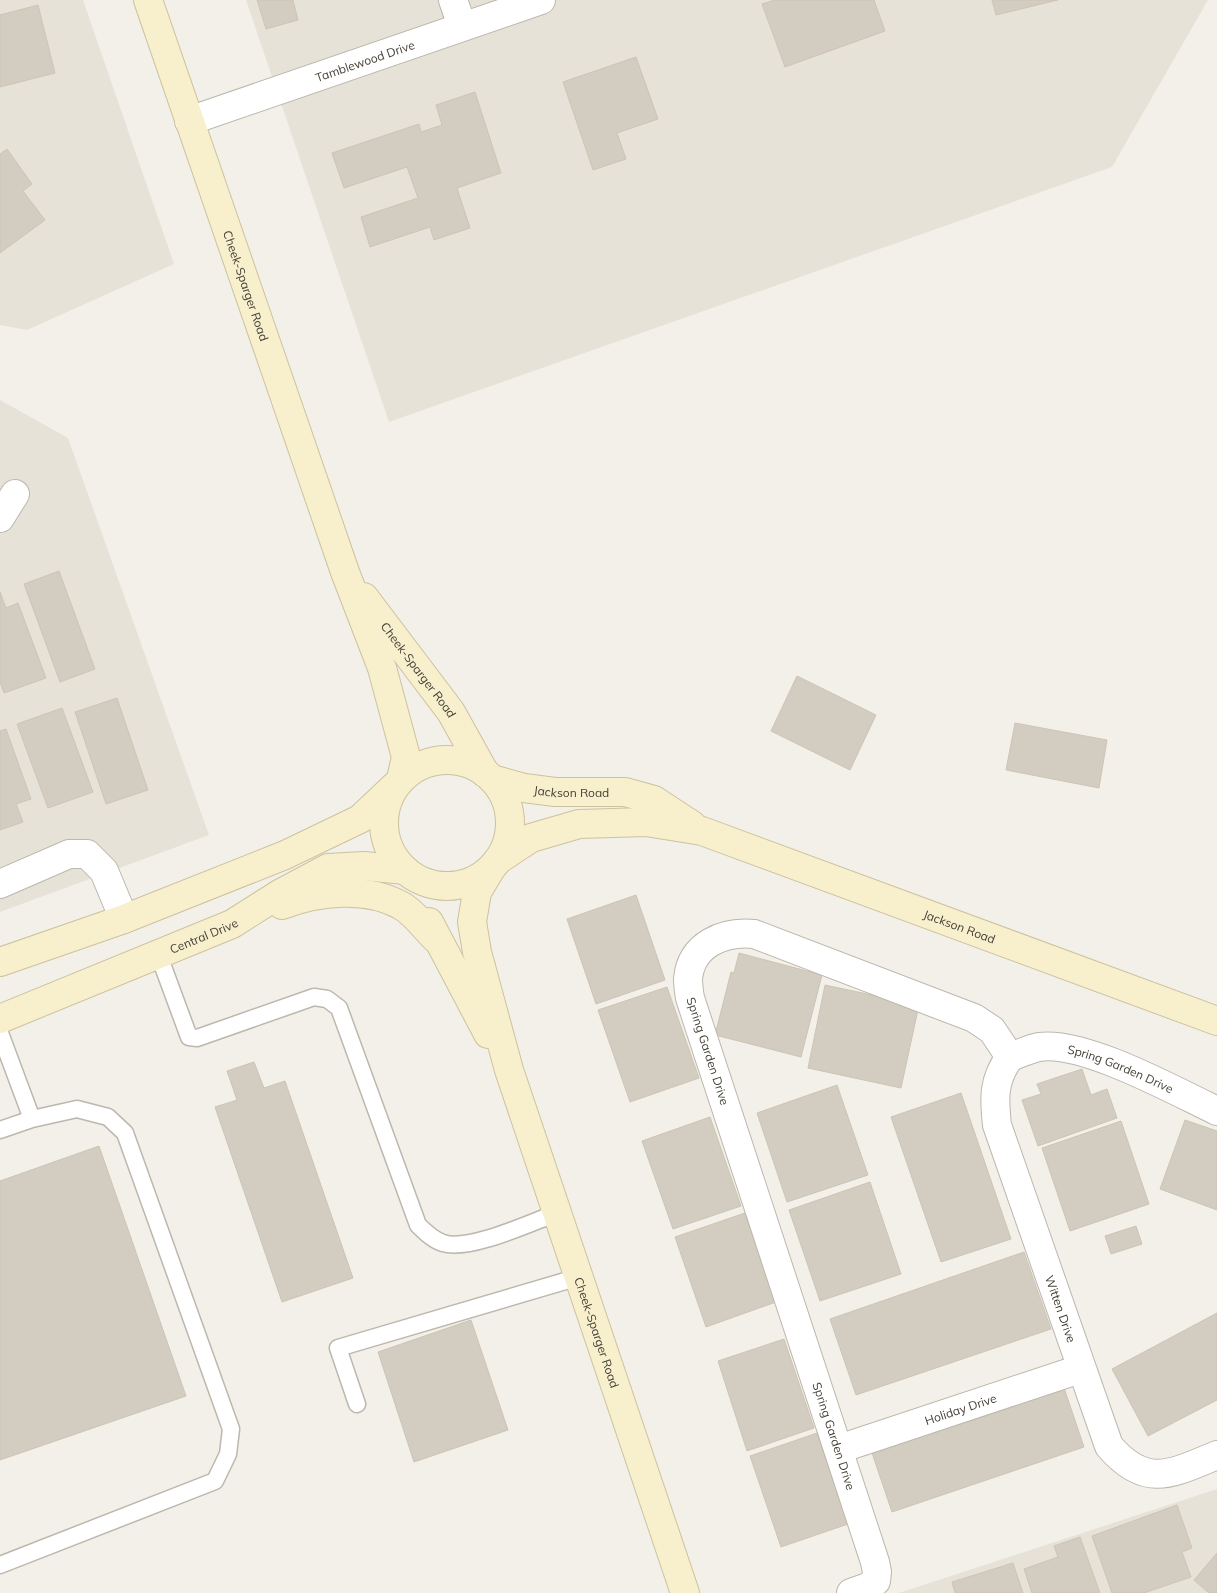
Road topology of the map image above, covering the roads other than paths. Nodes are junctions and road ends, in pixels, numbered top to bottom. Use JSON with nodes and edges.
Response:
{"nodes":[{"id":1,"x":148,"y":0,"type":"edge"},
{"id":2,"x":453,"y":0,"type":"edge"},
{"id":3,"x":541,"y":0,"type":"edge"},
{"id":4,"x":462,"y":26,"type":"junction"},
{"id":5,"x":189,"y":121,"type":"junction"},
{"id":6,"x":15,"y":494,"type":"dead end"},
{"id":7,"x":0,"y":518,"type":"edge"},
{"id":8,"x":345,"y":572,"type":"junction"},
{"id":9,"x":489,"y":776,"type":"junction"},
{"id":10,"x":398,"y":783,"type":"junction"},
{"id":11,"x":702,"y":831,"type":"junction"},
{"id":12,"x":495,"y":863,"type":"junction"},
{"id":13,"x":406,"y":871,"type":"junction"},
{"id":14,"x":0,"y":884,"type":"edge"},
{"id":15,"x":124,"y":919,"type":"junction"},
{"id":16,"x":232,"y":924,"type":"junction"},
{"id":17,"x":435,"y":938,"type":"junction"},
{"id":18,"x":158,"y":953,"type":"junction"},
{"id":19,"x":0,"y":962,"type":"edge"},
{"id":20,"x":0,"y":1019,"type":"edge"},
{"id":21,"x":1217,"y":1021,"type":"edge"},
{"id":22,"x":0,"y":1033,"type":"edge"},
{"id":23,"x":1010,"y":1057,"type":"junction"},
{"id":24,"x":509,"y":1070,"type":"junction"},
{"id":25,"x":1217,"y":1110,"type":"edge"},
{"id":26,"x":32,"y":1119,"type":"junction"},
{"id":27,"x":0,"y":1130,"type":"edge"},
{"id":28,"x":557,"y":1213,"type":"junction"},
{"id":29,"x":579,"y":1277,"type":"junction"},
{"id":30,"x":1080,"y":1369,"type":"junction"},
{"id":31,"x":357,"y":1404,"type":"dead end"},
{"id":32,"x":839,"y":1450,"type":"junction"},
{"id":33,"x":1217,"y":1455,"type":"edge"},
{"id":34,"x":0,"y":1565,"type":"edge"},
{"id":35,"x":686,"y":1593,"type":"edge"},
{"id":36,"x":851,"y":1593,"type":"edge"}],
"edges":[{"from":1,"to":5,"type":"main road","name":"Cheek-Sparger Road"},
{"from":2,"to":4,"type":"street"},
{"from":3,"to":4,"type":"street","name":"Tamblewood Drive"},
{"from":4,"to":5,"type":"street","name":"Tamblewood Drive"},
{"from":5,"to":8,"type":"main road","name":"Cheek-Sparger Road"},
{"from":6,"to":7,"type":"street"},
{"from":8,"to":9,"type":"main road","name":"Cheek-Sparger Road"},
{"from":8,"to":10,"type":"main road","name":"Cheek-Sparger Road"},
{"from":9,"to":10,"type":"main road"},
{"from":9,"to":11,"type":"main road","name":"Jackson Road"},
{"from":9,"to":12,"type":"main road"},
{"from":10,"to":13,"type":"main road"},
{"from":10,"to":15,"type":"main road"},
{"from":11,"to":12,"type":"main road","name":"Jackson Road"},
{"from":11,"to":21,"type":"main road","name":"Jackson Road"},
{"from":12,"to":13,"type":"main road"},
{"from":12,"to":24,"type":"main road","name":"Cheek-Sparger Road"},
{"from":13,"to":16,"type":"main road","name":"Central Drive"},
{"from":13,"to":17,"type":"main road","name":"Cheek-Sparger Road"},
{"from":14,"to":15,"type":"street"},
{"from":15,"to":19,"type":"main road"},
{"from":16,"to":17,"type":"main road"},
{"from":16,"to":18,"type":"main road","name":"Central Drive"},
{"from":17,"to":24,"type":"main road","name":"Cheek-Sparger Road"},
{"from":18,"to":20,"type":"main road","name":"Central Drive"},
{"from":18,"to":28,"type":"lane"},
{"from":22,"to":26,"type":"lane"},
{"from":23,"to":25,"type":"street","name":"Spring Garden Drive"},
{"from":23,"to":30,"type":"street","name":"Witten Drive"},
{"from":23,"to":32,"type":"street","name":"Spring Garden Drive"},
{"from":24,"to":28,"type":"main road","name":"Cheek-Sparger Road"},
{"from":26,"to":27,"type":"lane"},
{"from":26,"to":34,"type":"lane"},
{"from":28,"to":29,"type":"main road","name":"Cheek-Sparger Road"},
{"from":29,"to":31,"type":"lane"},
{"from":29,"to":35,"type":"main road","name":"Cheek-Sparger Road"},
{"from":30,"to":32,"type":"street","name":"Holiday Drive"},
{"from":30,"to":33,"type":"street","name":"Witten Drive"},
{"from":32,"to":36,"type":"street","name":"Spring Garden Drive"}]}
